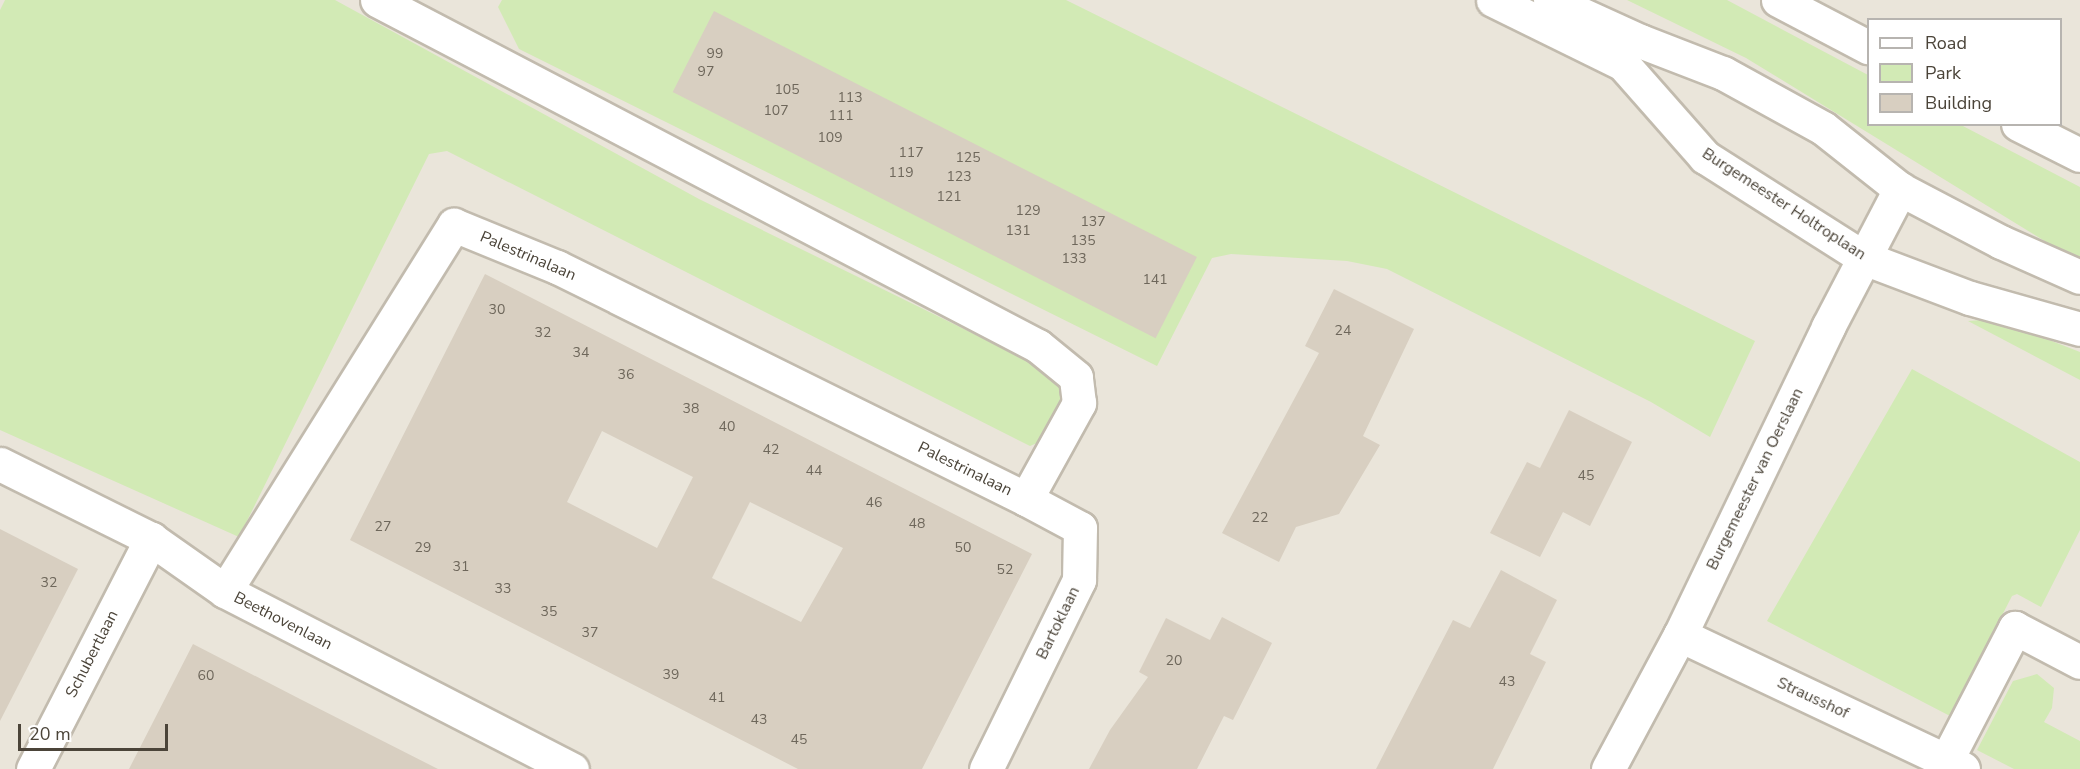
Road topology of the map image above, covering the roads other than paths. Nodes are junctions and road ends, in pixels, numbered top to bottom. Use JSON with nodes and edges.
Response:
{"nodes":[{"id":1,"x":377,"y":0,"type":"edge"},
{"id":2,"x":1493,"y":0,"type":"edge"},
{"id":3,"x":1550,"y":0,"type":"edge"},
{"id":4,"x":1778,"y":0,"type":"edge"},
{"id":5,"x":1867,"y":46,"type":"edge"},
{"id":6,"x":2022,"y":126,"type":"edge"},
{"id":7,"x":2080,"y":155,"type":"edge"},
{"id":8,"x":1900,"y":189,"type":"junction"},
{"id":9,"x":1864,"y":258,"type":"junction"},
{"id":10,"x":2080,"y":277,"type":"edge"},
{"id":11,"x":2080,"y":329,"type":"edge"},
{"id":12,"x":0,"y":464,"type":"edge"},
{"id":13,"x":1026,"y":499,"type":"junction"},
{"id":14,"x":151,"y":539,"type":"junction"},
{"id":15,"x":225,"y":591,"type":"junction"},
{"id":16,"x":1680,"y":635,"type":"junction"},
{"id":17,"x":2080,"y":662,"type":"edge"},
{"id":18,"x":1955,"y":765,"type":"edge"},
{"id":19,"x":33,"y":769,"type":"edge"},
{"id":20,"x":572,"y":769,"type":"edge"},
{"id":21,"x":986,"y":769,"type":"edge"},
{"id":22,"x":1608,"y":769,"type":"edge"}],
"edges":[{"from":1,"to":13,"type":"street","name":"Palestrinalaan"},
{"from":2,"to":9,"type":"street","name":"Burgemeester Holtroplaan"},
{"from":3,"to":8,"type":"street"},
{"from":4,"to":5,"type":"street"},
{"from":6,"to":7,"type":"street"},
{"from":8,"to":9,"type":"street","name":"Burgemeester van Oerslaan"},
{"from":8,"to":10,"type":"street"},
{"from":9,"to":11,"type":"street","name":"Burgemeester Holtroplaan"},
{"from":9,"to":16,"type":"street","name":"Burgemeester van Oerslaan"},
{"from":12,"to":14,"type":"street","name":"Beethovenlaan"},
{"from":13,"to":15,"type":"street","name":"Palestrinalaan"},
{"from":13,"to":21,"type":"street","name":"Bartoklaan"},
{"from":14,"to":15,"type":"street","name":"Beethovenlaan"},
{"from":14,"to":19,"type":"street","name":"Schubertlaan"},
{"from":15,"to":20,"type":"street","name":"Beethovenlaan"},
{"from":16,"to":18,"type":"street","name":"Strausshof"},
{"from":16,"to":22,"type":"street","name":"Burgemeester van Oerslaan"},
{"from":17,"to":18,"type":"street","name":"Strausshof"}]}
